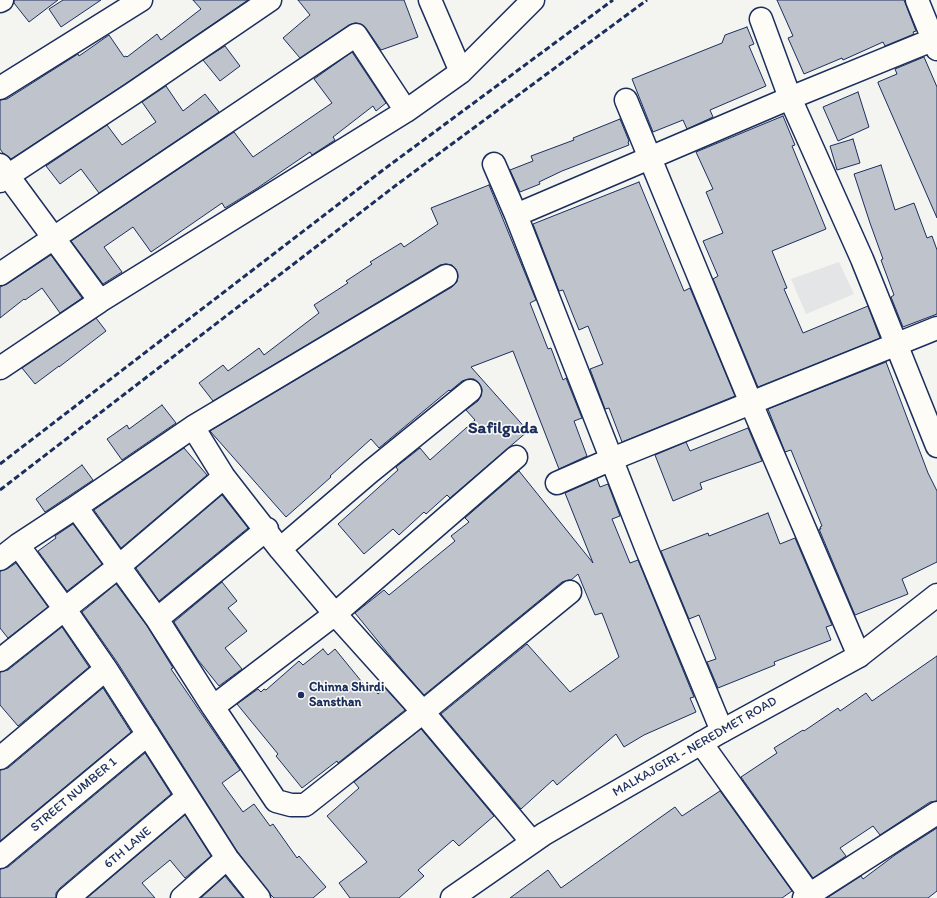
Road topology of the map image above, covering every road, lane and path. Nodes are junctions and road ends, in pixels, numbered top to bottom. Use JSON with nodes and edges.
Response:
{"nodes":[{"id":1,"x":141,"y":0,"type":"edge"},
{"id":2,"x":270,"y":0,"type":"edge"},
{"id":3,"x":430,"y":0,"type":"edge"},
{"id":4,"x":533,"y":0,"type":"edge"},
{"id":5,"x":917,"y":0,"type":"edge"},
{"id":6,"x":761,"y":19,"type":"dead end"},
{"id":7,"x":936,"y":42,"type":"edge"},
{"id":8,"x":461,"y":72,"type":"junction"},
{"id":9,"x":0,"y":88,"type":"edge"},
{"id":10,"x":790,"y":98,"type":"junction"},
{"id":11,"x":626,"y":100,"type":"dead end"},
{"id":12,"x":406,"y":111,"type":"junction"},
{"id":13,"x":650,"y":158,"type":"junction"},
{"id":14,"x":494,"y":164,"type":"dead end"},
{"id":15,"x":3,"y":174,"type":"edge"},
{"id":16,"x":516,"y":215,"type":"junction"},
{"id":17,"x":54,"y":238,"type":"junction"},
{"id":18,"x":0,"y":274,"type":"edge"},
{"id":19,"x":446,"y":276,"type":"dead end"},
{"id":20,"x":100,"y":301,"type":"junction"},
{"id":21,"x":937,"y":328,"type":"edge"},
{"id":22,"x":896,"y":345,"type":"junction"},
{"id":23,"x":0,"y":368,"type":"edge"},
{"id":24,"x":470,"y":391,"type":"dead end"},
{"id":25,"x":751,"y":402,"type":"junction"},
{"id":26,"x":193,"y":427,"type":"junction"},
{"id":27,"x":937,"y":446,"type":"edge"},
{"id":28,"x":516,"y":457,"type":"dead end"},
{"id":29,"x":612,"y":459,"type":"junction"},
{"id":30,"x":224,"y":477,"type":"junction"},
{"id":31,"x":557,"y":483,"type":"dead end"},
{"id":32,"x":76,"y":507,"type":"junction"},
{"id":33,"x":266,"y":529,"type":"junction"},
{"id":34,"x":18,"y":545,"type":"junction"},
{"id":35,"x":280,"y":549,"type":"junction"},
{"id":36,"x":0,"y":559,"type":"edge"},
{"id":37,"x":118,"y":566,"type":"junction"},
{"id":38,"x":570,"y":592,"type":"dead end"},
{"id":39,"x":937,"y":595,"type":"edge"},
{"id":40,"x":64,"y":608,"type":"junction"},
{"id":41,"x":335,"y":614,"type":"junction"},
{"id":42,"x":157,"y":618,"type":"junction"},
{"id":43,"x":859,"y":656,"type":"junction"},
{"id":44,"x":0,"y":660,"type":"edge"},
{"id":45,"x":106,"y":669,"type":"junction"},
{"id":46,"x":213,"y":707,"type":"junction"},
{"id":47,"x":423,"y":712,"type":"junction"},
{"id":48,"x":722,"y":731,"type":"junction"},
{"id":49,"x":148,"y":734,"type":"junction"},
{"id":50,"x":701,"y":744,"type":"junction"},
{"id":51,"x":0,"y":758,"type":"edge"},
{"id":52,"x":187,"y":798,"type":"junction"},
{"id":53,"x":937,"y":813,"type":"edge"},
{"id":54,"x":532,"y":842,"type":"junction"},
{"id":55,"x":0,"y":857,"type":"edge"},
{"id":56,"x":227,"y":858,"type":"junction"},
{"id":57,"x":808,"y":897,"type":"edge"},
{"id":58,"x":68,"y":898,"type":"edge"},
{"id":59,"x":182,"y":898,"type":"edge"},
{"id":60,"x":259,"y":898,"type":"edge"},
{"id":61,"x":452,"y":898,"type":"edge"}],
"edges":[{"from":1,"to":9,"type":"street"},
{"from":2,"to":15,"type":"street"},
{"from":3,"to":8,"type":"street"},
{"from":4,"to":8,"type":"street"},
{"from":5,"to":7,"type":"street"},
{"from":6,"to":10,"type":"street"},
{"from":7,"to":10,"type":"street"},
{"from":8,"to":12,"type":"street"},
{"from":10,"to":13,"type":"street"},
{"from":10,"to":22,"type":"street"},
{"from":11,"to":13,"type":"street"},
{"from":12,"to":17,"type":"street"},
{"from":12,"to":20,"type":"street"},
{"from":13,"to":16,"type":"street"},
{"from":13,"to":25,"type":"street"},
{"from":14,"to":16,"type":"street"},
{"from":15,"to":17,"type":"street"},
{"from":16,"to":29,"type":"street"},
{"from":17,"to":18,"type":"street"},
{"from":17,"to":20,"type":"street"},
{"from":19,"to":26,"type":"street"},
{"from":20,"to":23,"type":"street"},
{"from":21,"to":22,"type":"street"},
{"from":22,"to":25,"type":"street"},
{"from":22,"to":27,"type":"street"},
{"from":24,"to":35,"type":"street"},
{"from":25,"to":29,"type":"street"},
{"from":25,"to":43,"type":"street"},
{"from":26,"to":30,"type":"street"},
{"from":26,"to":32,"type":"street"},
{"from":28,"to":41,"type":"street"},
{"from":29,"to":31,"type":"street"},
{"from":29,"to":48,"type":"street"},
{"from":30,"to":33,"type":"street"},
{"from":30,"to":37,"type":"street"},
{"from":32,"to":34,"type":"street"},
{"from":32,"to":37,"type":"street"},
{"from":33,"to":35,"type":"street"},
{"from":33,"to":42,"type":"street"},
{"from":34,"to":36,"type":"street"},
{"from":34,"to":40,"type":"street"},
{"from":35,"to":41,"type":"street"},
{"from":37,"to":40,"type":"street"},
{"from":37,"to":42,"type":"street"},
{"from":38,"to":47,"type":"street"},
{"from":39,"to":43,"type":"street","name":"MALKAJGIRI - NEREDMET ROAD"},
{"from":40,"to":44,"type":"street"},
{"from":40,"to":45,"type":"street"},
{"from":41,"to":46,"type":"street"},
{"from":41,"to":47,"type":"street"},
{"from":42,"to":46,"type":"street"},
{"from":43,"to":48,"type":"street","name":"MALKAJGIRI - NEREDMET ROAD"},
{"from":45,"to":49,"type":"street"},
{"from":45,"to":51,"type":"street"},
{"from":46,"to":47,"type":"street"},
{"from":47,"to":54,"type":"street"},
{"from":48,"to":50,"type":"street","name":"MALKAJGIRI - NEREDMET ROAD"},
{"from":49,"to":52,"type":"street"},
{"from":49,"to":55,"type":"street","name":"STREET NUMBER 1"},
{"from":50,"to":54,"type":"street","name":"MALKAJGIRI - NEREDMET ROAD"},
{"from":50,"to":57,"type":"street"},
{"from":52,"to":56,"type":"street"},
{"from":52,"to":58,"type":"street","name":"6TH LANE"},
{"from":53,"to":57,"type":"street"},
{"from":54,"to":61,"type":"street","name":"MALKAJGIRI - NEREDMET ROAD"},
{"from":56,"to":59,"type":"street"},
{"from":56,"to":60,"type":"street"}]}
